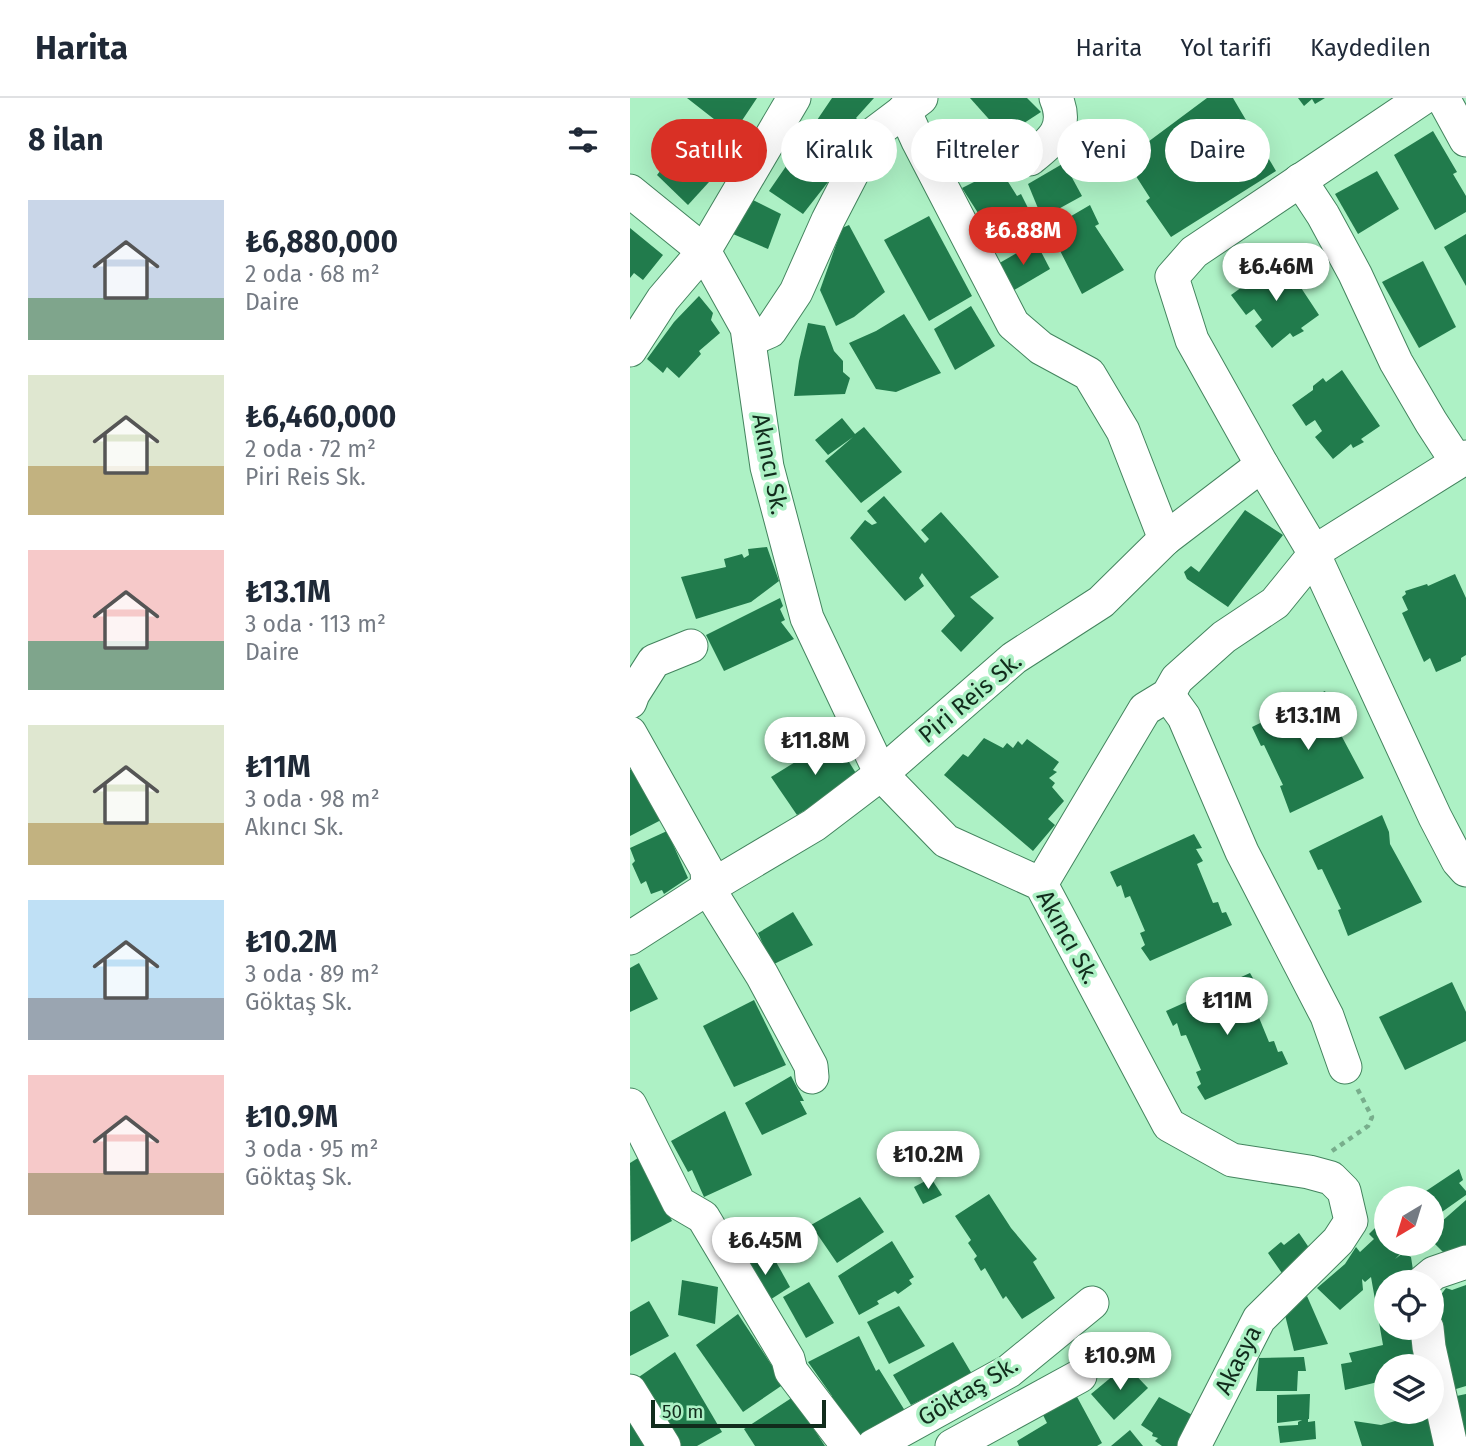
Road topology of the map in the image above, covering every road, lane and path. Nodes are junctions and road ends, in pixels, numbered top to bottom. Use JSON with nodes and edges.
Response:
{"nodes":[{"id":1,"x":794,"y":98,"type":"edge"},
{"id":2,"x":1056,"y":98,"type":"edge"},
{"id":3,"x":1423,"y":98,"type":"edge"},
{"id":4,"x":1443,"y":98,"type":"edge"},
{"id":5,"x":912,"y":104,"type":"edge"},
{"id":6,"x":1466,"y":140,"type":"edge"},
{"id":7,"x":1043,"y":149,"type":"edge"},
{"id":8,"x":1300,"y":180,"type":"junction"},
{"id":9,"x":630,"y":191,"type":"edge"},
{"id":10,"x":704,"y":251,"type":"junction"},
{"id":11,"x":749,"y":340,"type":"junction"},
{"id":12,"x":630,"y":350,"type":"edge"},
{"id":13,"x":1462,"y":459,"type":"edge"},
{"id":14,"x":1262,"y":466,"type":"junction"},
{"id":15,"x":1165,"y":539,"type":"junction"},
{"id":16,"x":1314,"y":554,"type":"junction"},
{"id":17,"x":691,"y":646,"type":"dead end"},
{"id":18,"x":1168,"y":695,"type":"junction"},
{"id":19,"x":630,"y":702,"type":"edge"},
{"id":20,"x":630,"y":733,"type":"edge"},
{"id":21,"x":881,"y":774,"type":"junction"},
{"id":22,"x":1466,"y":870,"type":"edge"},
{"id":23,"x":1041,"y":884,"type":"junction"},
{"id":24,"x":708,"y":888,"type":"junction"},
{"id":25,"x":630,"y":938,"type":"edge"},
{"id":26,"x":1345,"y":1067,"type":"joint"},
{"id":27,"x":812,"y":1077,"type":"dead end"},
{"id":28,"x":630,"y":1105,"type":"edge"},
{"id":29,"x":1315,"y":1174,"type":"junction"},
{"id":30,"x":1351,"y":1221,"type":"joint"},
{"id":31,"x":1466,"y":1262,"type":"edge"},
{"id":32,"x":1443,"y":1270,"type":"edge"},
{"id":33,"x":1093,"y":1303,"type":"dead end"},
{"id":34,"x":1428,"y":1340,"type":"edge"},
{"id":35,"x":1080,"y":1376,"type":"dead end"},
{"id":36,"x":630,"y":1391,"type":"edge"},
{"id":37,"x":664,"y":1446,"type":"edge"},
{"id":38,"x":848,"y":1446,"type":"edge"},
{"id":39,"x":873,"y":1446,"type":"edge"},
{"id":40,"x":952,"y":1446,"type":"edge"},
{"id":41,"x":1194,"y":1446,"type":"edge"},
{"id":42,"x":1451,"y":1446,"type":"edge"}],
"edges":[{"from":1,"to":10,"type":"street"},
{"from":2,"to":7,"type":"street"},
{"from":3,"to":8,"type":"street"},
{"from":4,"to":6,"type":"street"},
{"from":5,"to":11,"type":"street"},
{"from":5,"to":15,"type":"street"},
{"from":8,"to":13,"type":"street"},
{"from":8,"to":14,"type":"street"},
{"from":9,"to":10,"type":"street"},
{"from":10,"to":11,"type":"street","name":"Akıncı Sk."},
{"from":10,"to":12,"type":"street"},
{"from":11,"to":21,"type":"street","name":"Akıncı Sk."},
{"from":13,"to":16,"type":"street"},
{"from":14,"to":15,"type":"street","name":"Piri Reis Sk."},
{"from":14,"to":16,"type":"street"},
{"from":15,"to":21,"type":"street","name":"Piri Reis Sk."},
{"from":16,"to":18,"type":"street"},
{"from":16,"to":22,"type":"street"},
{"from":17,"to":19,"type":"street"},
{"from":18,"to":23,"type":"street"},
{"from":18,"to":26,"type":"street"},
{"from":20,"to":24,"type":"street"},
{"from":21,"to":23,"type":"street","name":"Akıncı Sk."},
{"from":21,"to":24,"type":"street","name":"Piri Reis Sk."},
{"from":23,"to":29,"type":"street","name":"Akıncı Sk."},
{"from":24,"to":25,"type":"street","name":"Piri Reis Sk."},
{"from":24,"to":27,"type":"street"},
{"from":26,"to":29,"type":"path"},
{"from":28,"to":38,"type":"street"},
{"from":29,"to":30,"type":"street","name":"Akıncı Sk."},
{"from":30,"to":41,"type":"street","name":"Akasya"},
{"from":31,"to":32,"type":"street"},
{"from":33,"to":39,"type":"street","name":"Göktaş Sk."},
{"from":34,"to":42,"type":"street"},
{"from":35,"to":40,"type":"street","name":"Göktaş Sk."},
{"from":36,"to":37,"type":"street"}]}
